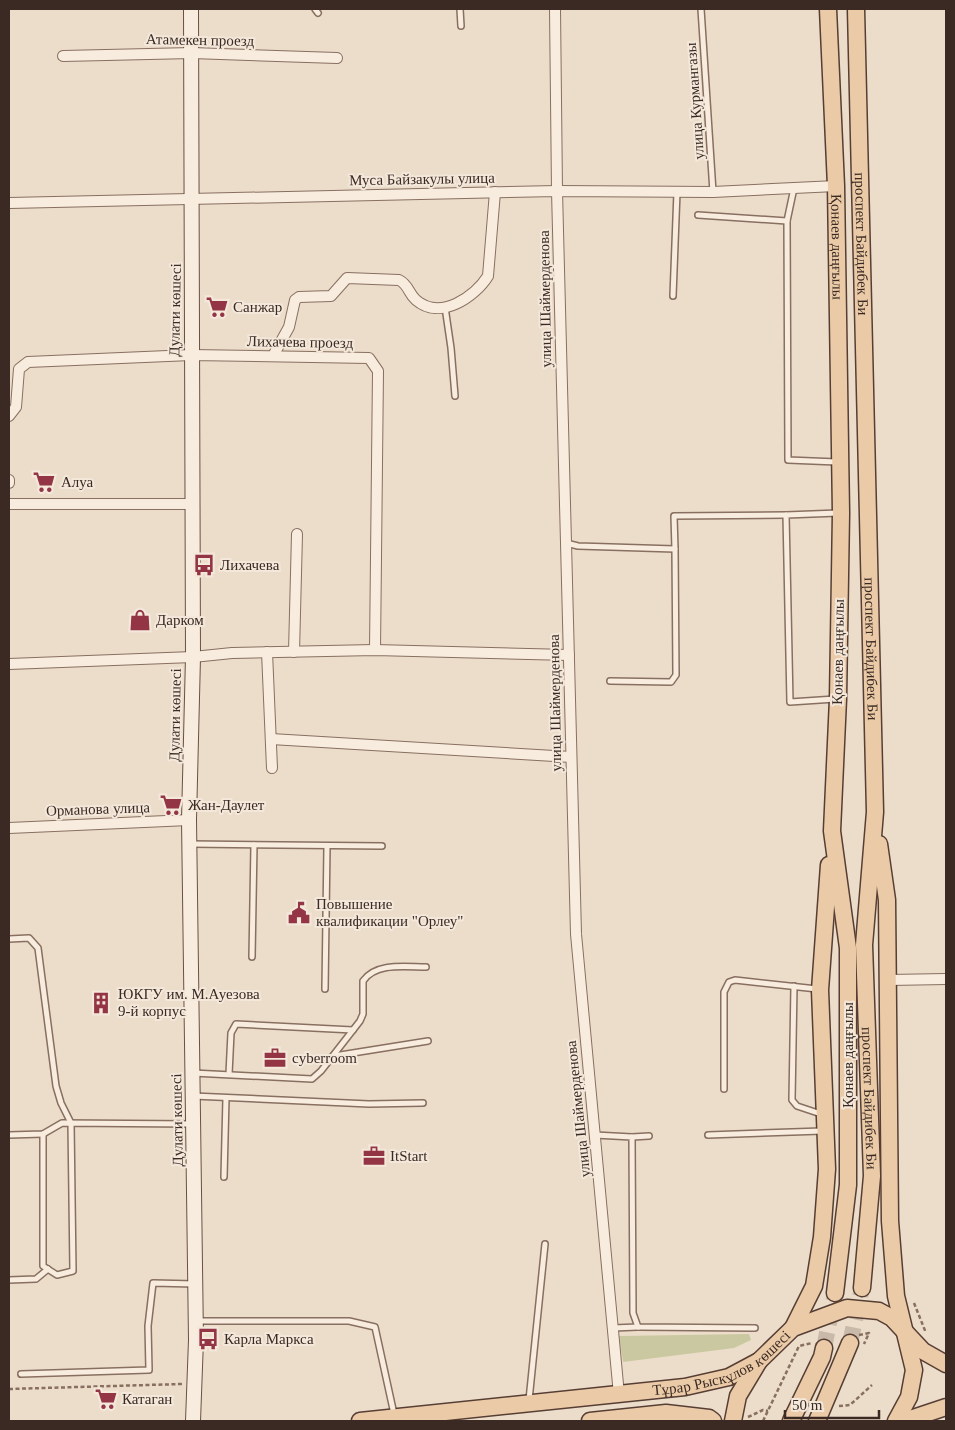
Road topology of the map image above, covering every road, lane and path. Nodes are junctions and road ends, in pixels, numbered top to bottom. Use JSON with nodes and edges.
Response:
{"nodes":[{"id":1,"x":191,"y":9,"type":"edge"},
{"id":2,"x":460,"y":9,"type":"edge"},
{"id":3,"x":555,"y":9,"type":"edge"},
{"id":4,"x":701,"y":9,"type":"edge"},
{"id":5,"x":828,"y":9,"type":"edge"},
{"id":6,"x":856,"y":9,"type":"edge"},
{"id":7,"x":460,"y":26,"type":"dead end"},
{"id":8,"x":192,"y":53,"type":"junction"},
{"id":9,"x":63,"y":56,"type":"dead end"},
{"id":10,"x":337,"y":58,"type":"dead end"},
{"id":11,"x":836,"y":186,"type":"junction"},
{"id":12,"x":794,"y":188,"type":"junction"},
{"id":13,"x":557,"y":191,"type":"junction"},
{"id":14,"x":495,"y":192,"type":"junction"},
{"id":15,"x":676,"y":192,"type":"junction"},
{"id":16,"x":713,"y":192,"type":"junction"},
{"id":17,"x":193,"y":198,"type":"junction"},
{"id":18,"x":9,"y":203,"type":"edge"},
{"id":19,"x":698,"y":215,"type":"dead end"},
{"id":20,"x":787,"y":221,"type":"junction"},
{"id":21,"x":673,"y":296,"type":"dead end"},
{"id":22,"x":445,"y":306,"type":"junction"},
{"id":23,"x":191,"y":355,"type":"junction"},
{"id":24,"x":273,"y":356,"type":"junction"},
{"id":25,"x":454,"y":396,"type":"dead end"},
{"id":26,"x":9,"y":416,"type":"edge"},
{"id":27,"x":840,"y":462,"type":"junction"},
{"id":28,"x":9,"y":504,"type":"edge"},
{"id":29,"x":191,"y":504,"type":"junction"},
{"id":30,"x":841,"y":513,"type":"junction"},
{"id":31,"x":786,"y":515,"type":"junction"},
{"id":32,"x":297,"y":534,"type":"dead end"},
{"id":33,"x":566,"y":544,"type":"junction"},
{"id":34,"x":675,"y":549,"type":"junction"},
{"id":35,"x":375,"y":650,"type":"junction"},
{"id":36,"x":267,"y":652,"type":"junction"},
{"id":37,"x":294,"y":652,"type":"junction"},
{"id":38,"x":569,"y":655,"type":"junction"},
{"id":39,"x":193,"y":658,"type":"junction"},
{"id":40,"x":9,"y":664,"type":"edge"},
{"id":41,"x":610,"y":681,"type":"dead end"},
{"id":42,"x":838,"y":699,"type":"junction"},
{"id":43,"x":270,"y":738,"type":"junction"},
{"id":44,"x":571,"y":757,"type":"junction"},
{"id":45,"x":272,"y":768,"type":"dead end"},
{"id":46,"x":875,"y":812,"type":"junction"},
{"id":47,"x":189,"y":820,"type":"junction"},
{"id":48,"x":9,"y":828,"type":"edge"},
{"id":49,"x":832,"y":830,"type":"junction"},
{"id":50,"x":189,"y":844,"type":"junction"},
{"id":51,"x":254,"y":845,"type":"junction"},
{"id":52,"x":327,"y":846,"type":"junction"},
{"id":53,"x":382,"y":846,"type":"dead end"},
{"id":54,"x":9,"y":939,"type":"edge"},
{"id":55,"x":252,"y":957,"type":"dead end"},
{"id":56,"x":426,"y":967,"type":"dead end"},
{"id":57,"x":946,"y":979,"type":"edge"},
{"id":58,"x":889,"y":980,"type":"junction"},
{"id":59,"x":794,"y":986,"type":"junction"},
{"id":60,"x":325,"y":989,"type":"dead end"},
{"id":61,"x":820,"y":990,"type":"junction"},
{"id":62,"x":353,"y":1030,"type":"junction"},
{"id":63,"x":428,"y":1042,"type":"dead end"},
{"id":64,"x":333,"y":1056,"type":"junction"},
{"id":65,"x":192,"y":1073,"type":"junction"},
{"id":66,"x":229,"y":1074,"type":"junction"},
{"id":67,"x":724,"y":1089,"type":"dead end"},
{"id":68,"x":193,"y":1096,"type":"junction"},
{"id":69,"x":226,"y":1098,"type":"junction"},
{"id":70,"x":422,"y":1103,"type":"dead end"},
{"id":71,"x":825,"y":1115,"type":"junction"},
{"id":72,"x":71,"y":1123,"type":"junction"},
{"id":73,"x":193,"y":1124,"type":"junction"},
{"id":74,"x":826,"y":1131,"type":"junction"},
{"id":75,"x":43,"y":1134,"type":"junction"},
{"id":76,"x":9,"y":1135,"type":"edge"},
{"id":77,"x":595,"y":1135,"type":"junction"},
{"id":78,"x":708,"y":1135,"type":"dead end"},
{"id":79,"x":632,"y":1136,"type":"junction"},
{"id":80,"x":649,"y":1136,"type":"dead end"},
{"id":81,"x":224,"y":1177,"type":"dead end"},
{"id":82,"x":545,"y":1244,"type":"dead end"},
{"id":83,"x":48,"y":1269,"type":"junction"},
{"id":84,"x":9,"y":1280,"type":"edge"},
{"id":85,"x":195,"y":1284,"type":"junction"},
{"id":86,"x":862,"y":1288,"type":"tunnel mouth"},
{"id":87,"x":835,"y":1293,"type":"tunnel mouth"},
{"id":88,"x":914,"y":1303,"type":"dead end"},
{"id":89,"x":196,"y":1321,"type":"junction"},
{"id":90,"x":638,"y":1327,"type":"junction"},
{"id":91,"x":613,"y":1328,"type":"junction"},
{"id":92,"x":755,"y":1328,"type":"dead end"},
{"id":93,"x":793,"y":1328,"type":"junction"},
{"id":94,"x":906,"y":1334,"type":"junction"},
{"id":95,"x":927,"y":1336,"type":"dead end"},
{"id":96,"x":850,"y":1343,"type":"tunnel mouth"},
{"id":97,"x":824,"y":1348,"type":"tunnel mouth"},
{"id":98,"x":759,"y":1362,"type":"junction"},
{"id":99,"x":946,"y":1364,"type":"edge"},
{"id":100,"x":21,"y":1374,"type":"dead end"},
{"id":101,"x":194,"y":1384,"type":"junction"},
{"id":102,"x":872,"y":1384,"type":"dead end"},
{"id":103,"x":9,"y":1389,"type":"edge"},
{"id":104,"x":619,"y":1395,"type":"junction"},
{"id":105,"x":529,"y":1404,"type":"junction"},
{"id":106,"x":838,"y":1407,"type":"dead end"},
{"id":107,"x":946,"y":1407,"type":"edge"},
{"id":108,"x":768,"y":1411,"type":"dead end"},
{"id":109,"x":394,"y":1418,"type":"junction"},
{"id":110,"x":738,"y":1420,"type":"edge"},
{"id":111,"x":193,"y":1421,"type":"edge"},
{"id":112,"x":360,"y":1421,"type":"edge"},
{"id":113,"x":590,"y":1421,"type":"edge"},
{"id":114,"x":713,"y":1421,"type":"edge"},
{"id":115,"x":790,"y":1421,"type":"edge"},
{"id":116,"x":817,"y":1421,"type":"edge"},
{"id":117,"x":896,"y":1421,"type":"edge"},
{"id":118,"x":904,"y":1421,"type":"edge"}],
"edges":[{"from":1,"to":8,"type":"main road","name":"Дулати көшесі"},
{"from":2,"to":7,"type":"lane"},
{"from":3,"to":13,"type":"street","name":"улица Шаймерденова"},
{"from":4,"to":16,"type":"lane","name":"улица Курмангазы"},
{"from":5,"to":11,"type":"main road","name":"Қонаев даңғылы"},
{"from":6,"to":46,"type":"main road","name":"проспект Байдибек Би"},
{"from":8,"to":9,"type":"street","name":"Атамекен проезд"},
{"from":8,"to":10,"type":"street","name":"Атамекен проезд"},
{"from":8,"to":17,"type":"main road","name":"Дулати көшесі"},
{"from":11,"to":12,"type":"street","name":"Муса Байзакулы улица"},
{"from":11,"to":27,"type":"main road","name":"Қонаев даңғылы"},
{"from":12,"to":16,"type":"street","name":"Муса Байзакулы улица"},
{"from":12,"to":20,"type":"lane"},
{"from":13,"to":14,"type":"street","name":"Муса Байзакулы улица"},
{"from":13,"to":15,"type":"street","name":"Муса Байзакулы улица"},
{"from":13,"to":33,"type":"street","name":"улица Шаймерденова"},
{"from":14,"to":17,"type":"street","name":"Муса Байзакулы улица"},
{"from":14,"to":22,"type":"street"},
{"from":15,"to":16,"type":"street","name":"Муса Байзакулы улица"},
{"from":15,"to":21,"type":"lane"},
{"from":17,"to":18,"type":"street","name":"Муса Байзакулы улица"},
{"from":17,"to":23,"type":"main road","name":"Дулати көшесі"},
{"from":19,"to":20,"type":"lane"},
{"from":20,"to":27,"type":"lane"},
{"from":22,"to":24,"type":"street"},
{"from":22,"to":25,"type":"lane"},
{"from":23,"to":24,"type":"street","name":"Лихачева проезд"},
{"from":23,"to":26,"type":"street","name":"Лихачева проезд"},
{"from":23,"to":29,"type":"main road","name":"Дулати көшесі"},
{"from":24,"to":35,"type":"street","name":"Лихачева проезд"},
{"from":27,"to":30,"type":"main road","name":"Қонаев даңғылы"},
{"from":28,"to":29,"type":"street"},
{"from":29,"to":39,"type":"main road","name":"Дулати көшесі"},
{"from":30,"to":31,"type":"lane"},
{"from":30,"to":42,"type":"main road","name":"Қонаев даңғылы"},
{"from":31,"to":34,"type":"lane"},
{"from":31,"to":42,"type":"lane"},
{"from":32,"to":37,"type":"street"},
{"from":33,"to":34,"type":"lane"},
{"from":33,"to":38,"type":"street","name":"улица Шаймерденова"},
{"from":34,"to":41,"type":"lane"},
{"from":35,"to":37,"type":"street"},
{"from":35,"to":38,"type":"street"},
{"from":36,"to":37,"type":"street"},
{"from":36,"to":39,"type":"street"},
{"from":36,"to":43,"type":"street"},
{"from":38,"to":44,"type":"street","name":"улица Шаймерденова"},
{"from":39,"to":40,"type":"street"},
{"from":39,"to":47,"type":"main road","name":"Дулати көшесі"},
{"from":42,"to":49,"type":"main road","name":"Қонаев даңғылы"},
{"from":43,"to":44,"type":"street"},
{"from":43,"to":45,"type":"street"},
{"from":44,"to":77,"type":"street","name":"улица Шаймерденова"},
{"from":46,"to":58,"type":"main road"},
{"from":46,"to":86,"type":"main road","name":"проспект Байдибек Би"},
{"from":47,"to":48,"type":"street","name":"Орманова улица"},
{"from":47,"to":50,"type":"main road","name":"Дулати көшесі"},
{"from":49,"to":61,"type":"main road"},
{"from":49,"to":87,"type":"main road","name":"Қонаев даңғылы"},
{"from":50,"to":51,"type":"lane"},
{"from":50,"to":65,"type":"main road","name":"Дулати көшесі"},
{"from":51,"to":52,"type":"lane"},
{"from":51,"to":55,"type":"lane"},
{"from":52,"to":53,"type":"lane"},
{"from":52,"to":60,"type":"lane"},
{"from":54,"to":72,"type":"lane"},
{"from":56,"to":62,"type":"lane"},
{"from":57,"to":58,"type":"street"},
{"from":58,"to":94,"type":"main road"},
{"from":59,"to":61,"type":"lane"},
{"from":59,"to":67,"type":"lane"},
{"from":59,"to":71,"type":"lane"},
{"from":61,"to":71,"type":"main road"},
{"from":62,"to":64,"type":"lane"},
{"from":62,"to":66,"type":"lane"},
{"from":63,"to":64,"type":"lane"},
{"from":64,"to":66,"type":"lane"},
{"from":65,"to":66,"type":"lane"},
{"from":65,"to":68,"type":"main road","name":"Дулати көшесі"},
{"from":68,"to":69,"type":"lane"},
{"from":68,"to":73,"type":"main road","name":"Дулати көшесі"},
{"from":69,"to":70,"type":"lane"},
{"from":69,"to":81,"type":"lane"},
{"from":71,"to":74,"type":"main road"},
{"from":72,"to":73,"type":"lane"},
{"from":72,"to":75,"type":"lane"},
{"from":72,"to":83,"type":"lane"},
{"from":73,"to":85,"type":"main road","name":"Дулати көшесі"},
{"from":74,"to":78,"type":"lane"},
{"from":74,"to":93,"type":"main road"},
{"from":75,"to":76,"type":"lane"},
{"from":75,"to":83,"type":"lane"},
{"from":77,"to":79,"type":"lane"},
{"from":77,"to":91,"type":"street","name":"улица Шаймерденова"},
{"from":79,"to":80,"type":"lane"},
{"from":79,"to":90,"type":"lane"},
{"from":82,"to":105,"type":"lane"},
{"from":83,"to":84,"type":"lane"},
{"from":85,"to":89,"type":"main road","name":"Дулати көшесі"},
{"from":85,"to":100,"type":"lane"},
{"from":88,"to":95,"type":"path"},
{"from":89,"to":101,"type":"main road","name":"Дулати көшесі"},
{"from":89,"to":109,"type":"lane"},
{"from":90,"to":91,"type":"lane"},
{"from":90,"to":92,"type":"lane"},
{"from":91,"to":104,"type":"street","name":"улица Шаймерденова"},
{"from":93,"to":94,"type":"main road","name":"Тұрар Рыскұлов көшесі"},
{"from":93,"to":98,"type":"main road","name":"Тұрар Рыскұлов көшесі"},
{"from":94,"to":99,"type":"main road","name":"Тұрар Рыскұлов көшесі"},
{"from":94,"to":117,"type":"main road"},
{"from":96,"to":116,"type":"main road"},
{"from":97,"to":115,"type":"main road"},
{"from":98,"to":104,"type":"main road","name":"Тұрар Рыскұлов көшесі"},
{"from":98,"to":110,"type":"main road"},
{"from":101,"to":103,"type":"path"},
{"from":101,"to":111,"type":"main road","name":"Дулати көшесі"},
{"from":102,"to":106,"type":"path"},
{"from":104,"to":105,"type":"main road","name":"Тұрар Рыскұлов көшесі"},
{"from":105,"to":109,"type":"main road","name":"Тұрар Рыскұлов көшесі"},
{"from":107,"to":118,"type":"main road"},
{"from":108,"to":110,"type":"path"},
{"from":109,"to":112,"type":"main road","name":"Тұрар Рыскұлов көшесі"},
{"from":113,"to":114,"type":"main road","name":"Тұрар Рыскұлов көшесі"}]}
